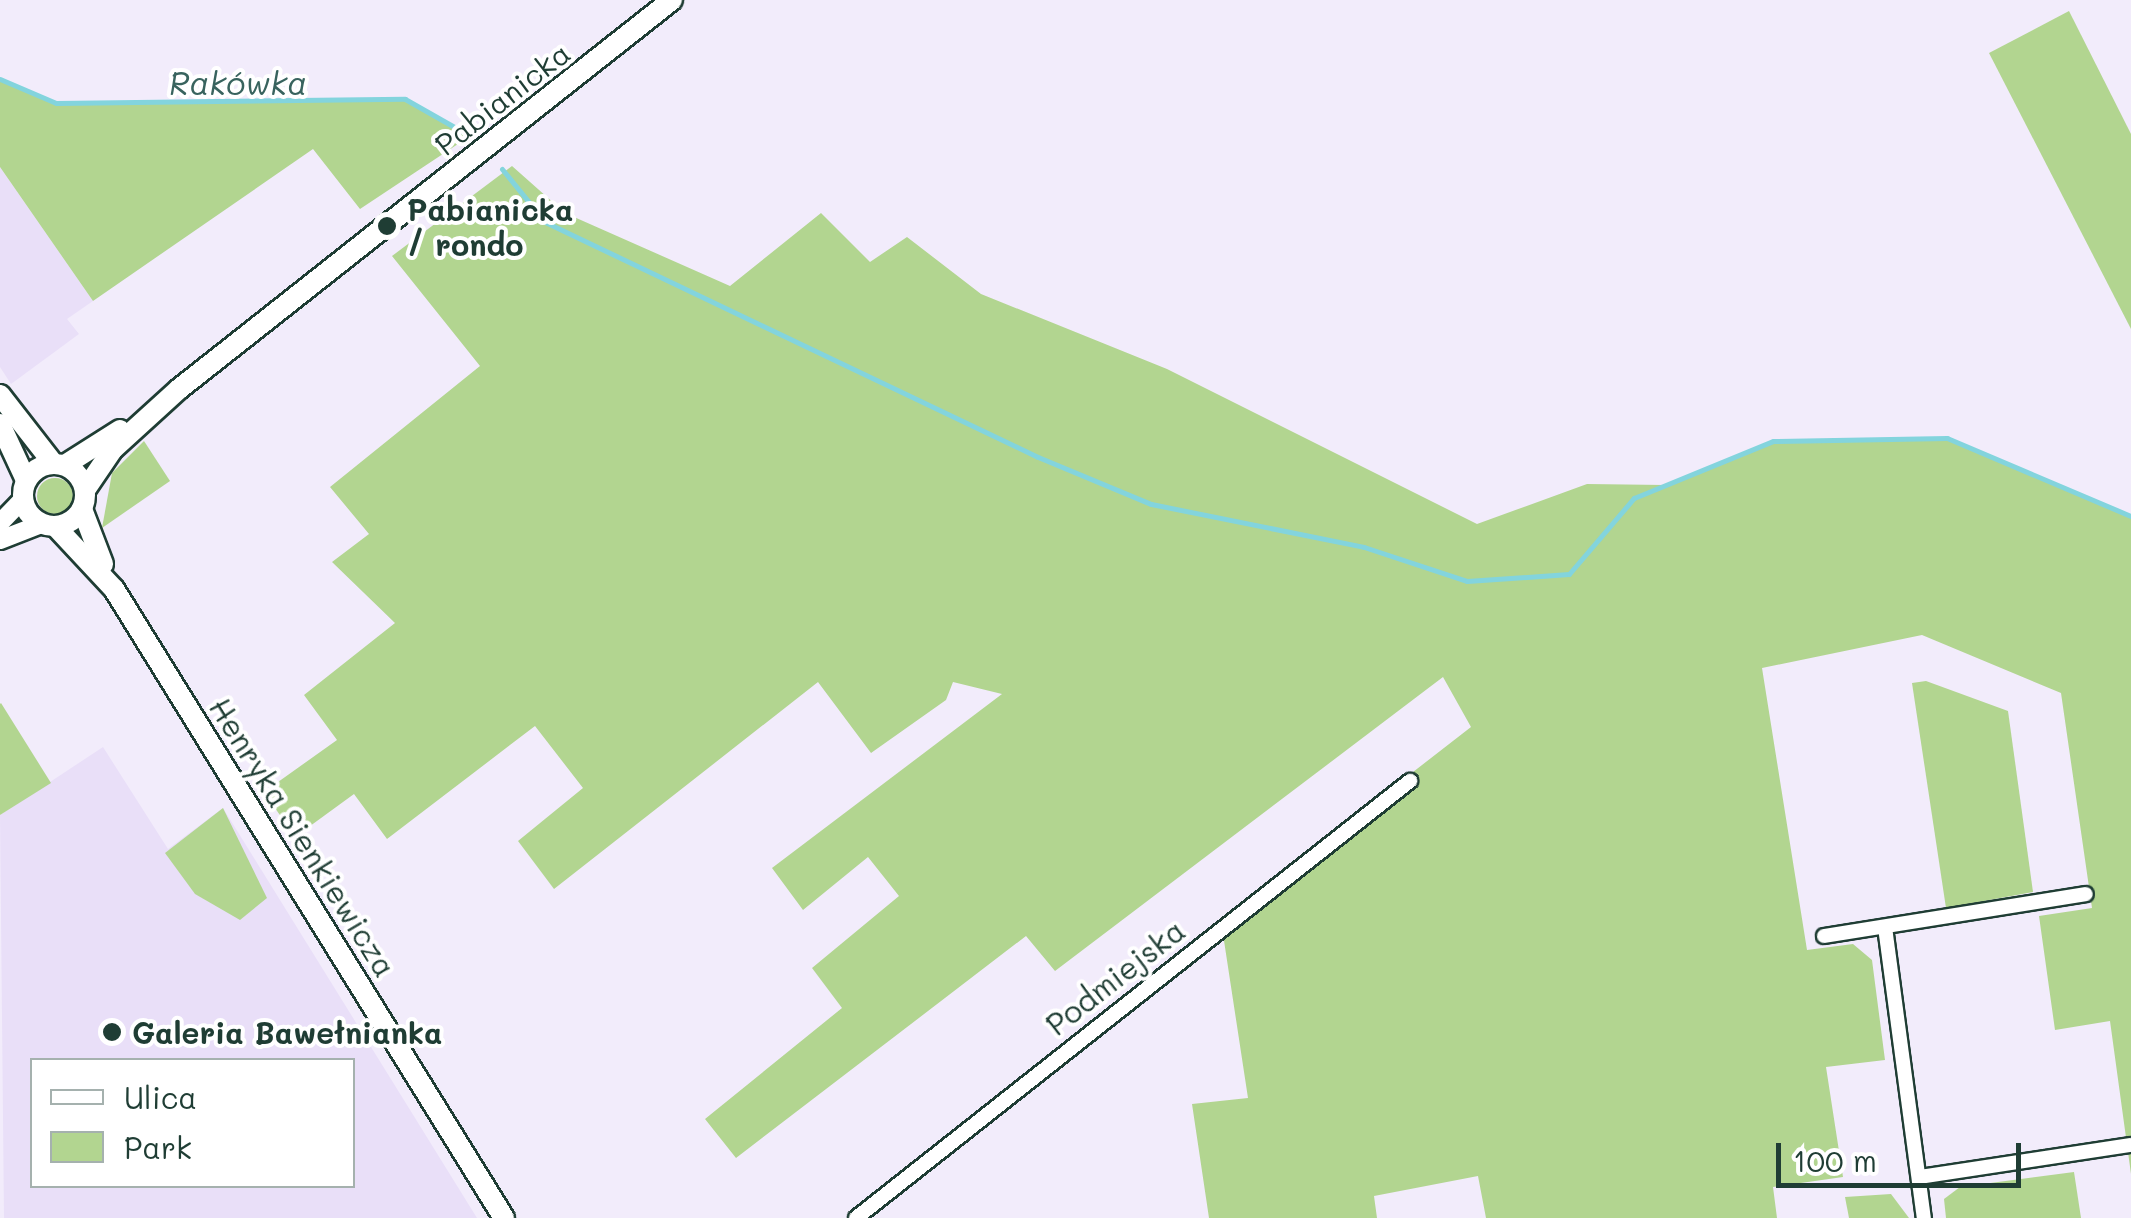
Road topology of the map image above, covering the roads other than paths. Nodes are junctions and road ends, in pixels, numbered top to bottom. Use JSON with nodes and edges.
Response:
{"nodes":[{"id":1,"x":672,"y":0,"type":"edge"},
{"id":2,"x":179,"y":389,"type":"junction"},
{"id":3,"x":0,"y":395,"type":"edge"},
{"id":4,"x":0,"y":424,"type":"edge"},
{"id":5,"x":59,"y":464,"type":"junction"},
{"id":6,"x":25,"y":490,"type":"junction"},
{"id":7,"x":84,"y":500,"type":"junction"},
{"id":8,"x":0,"y":523,"type":"edge"},
{"id":9,"x":48,"y":525,"type":"junction"},
{"id":10,"x":0,"y":540,"type":"edge"},
{"id":11,"x":114,"y":589,"type":"junction"},
{"id":12,"x":1410,"y":781,"type":"dead end"},
{"id":13,"x":2086,"y":894,"type":"dead end"},
{"id":14,"x":1885,"y":927,"type":"junction"},
{"id":15,"x":1824,"y":936,"type":"dead end"},
{"id":16,"x":2131,"y":1144,"type":"edge"},
{"id":17,"x":1919,"y":1177,"type":"junction"},
{"id":18,"x":504,"y":1218,"type":"edge"},
{"id":19,"x":856,"y":1218,"type":"edge"},
{"id":20,"x":1924,"y":1218,"type":"edge"}],
"edges":[{"from":1,"to":2,"type":"main road","name":"Pabianicka"},
{"from":2,"to":5,"type":"main road","name":"Pabianicka"},
{"from":2,"to":7,"type":"main road","name":"Pabianicka"},
{"from":3,"to":5,"type":"main road","name":"Henryka Sienkiewicza"},
{"from":4,"to":6,"type":"main road","name":"Henryka Sienkiewicza"},
{"from":5,"to":6,"type":"main road","name":"Pabianicka"},
{"from":5,"to":7,"type":"main road","name":"Henryka Sienkiewicza"},
{"from":6,"to":8,"type":"street"},
{"from":6,"to":9,"type":"main road","name":"Henryka Sienkiewicza"},
{"from":7,"to":9,"type":"main road"},
{"from":7,"to":11,"type":"main road","name":"Henryka Sienkiewicza"},
{"from":9,"to":10,"type":"street"},
{"from":9,"to":11,"type":"main road","name":"Henryka Sienkiewicza"},
{"from":11,"to":18,"type":"main road","name":"Henryka Sienkiewicza"},
{"from":12,"to":19,"type":"street","name":"Podmiejska"},
{"from":13,"to":14,"type":"street"},
{"from":14,"to":15,"type":"street"},
{"from":14,"to":17,"type":"street"},
{"from":16,"to":17,"type":"street"},
{"from":17,"to":20,"type":"street"}]}
